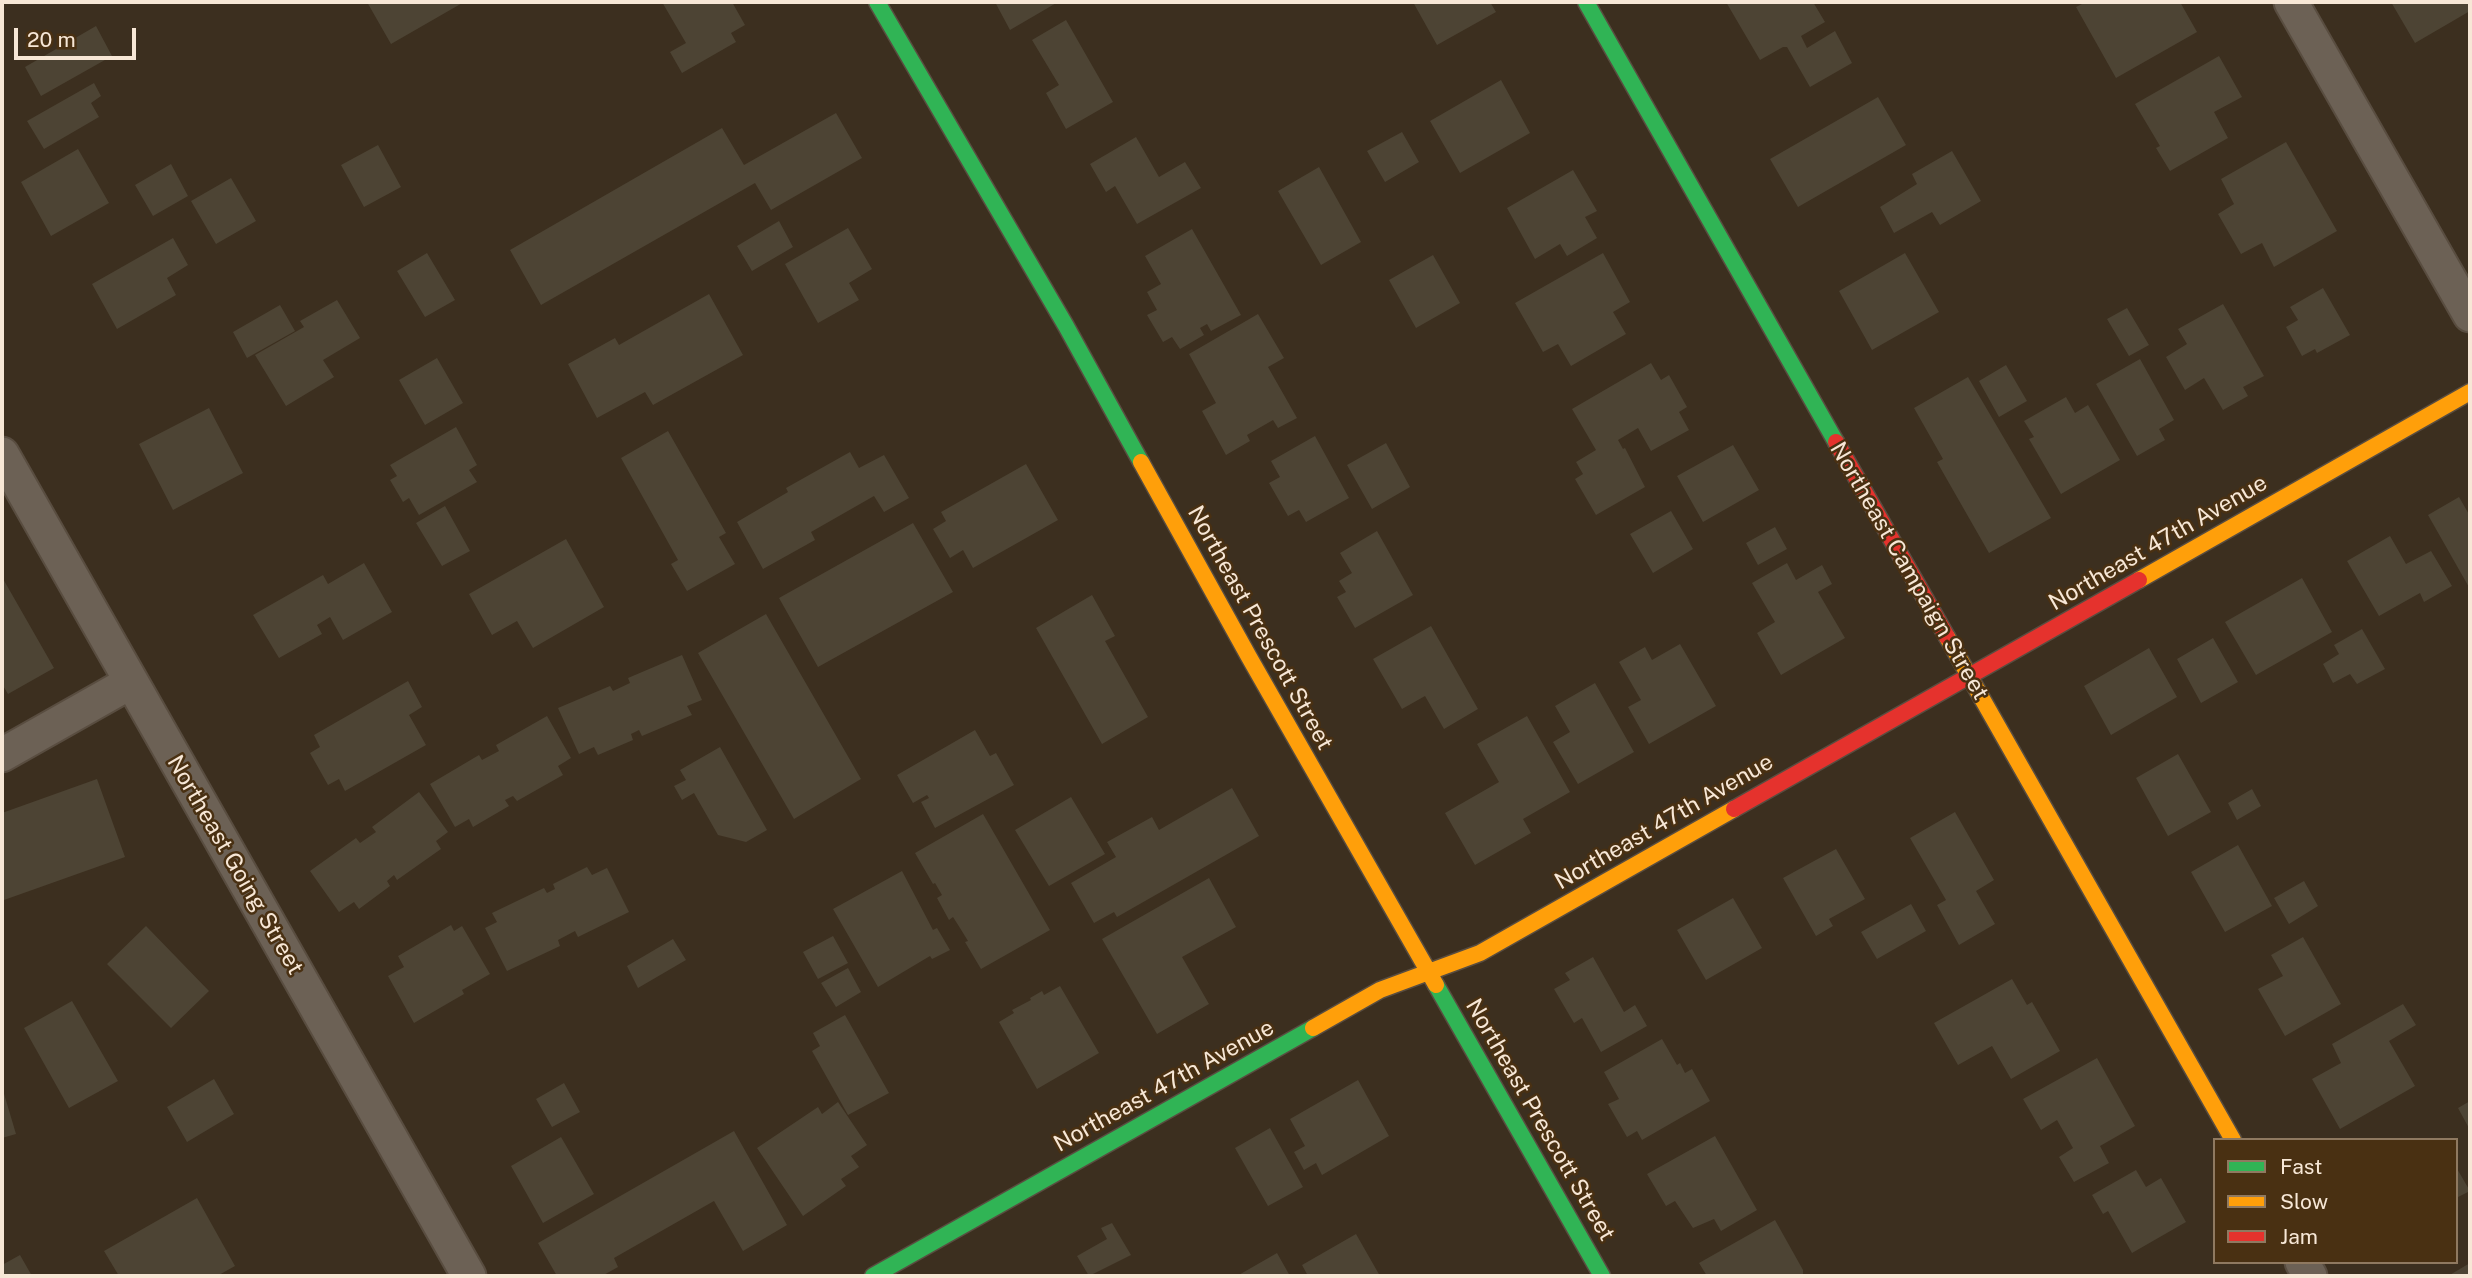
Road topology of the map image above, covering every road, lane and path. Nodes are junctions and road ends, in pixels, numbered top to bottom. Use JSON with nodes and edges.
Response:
{"nodes":[{"id":1,"x":877,"y":2,"type":"edge"},
{"id":2,"x":1586,"y":2,"type":"edge"},
{"id":3,"x":2291,"y":2,"type":"edge"},
{"id":4,"x":2470,"y":315,"type":"edge"},
{"id":5,"x":2470,"y":392,"type":"edge"},
{"id":6,"x":2,"y":454,"type":"edge"},
{"id":7,"x":1969,"y":676,"type":"junction"},
{"id":8,"x":131,"y":682,"type":"junction"},
{"id":9,"x":2,"y":755,"type":"edge"},
{"id":10,"x":1429,"y":972,"type":"junction"},
{"id":11,"x":2232,"y":1138,"type":"edge"},
{"id":12,"x":469,"y":1276,"type":"edge"},
{"id":13,"x":873,"y":1276,"type":"edge"},
{"id":14,"x":1602,"y":1276,"type":"edge"}],
"edges":[{"from":1,"to":10,"type":"street","name":"Northeast Prescott Street"},
{"from":2,"to":7,"type":"street","name":"Northeast Campaign Street"},
{"from":3,"to":4,"type":"street"},
{"from":5,"to":7,"type":"street","name":"Northeast 47th Avenue"},
{"from":6,"to":8,"type":"street","name":"Northeast Going Street"},
{"from":7,"to":10,"type":"street","name":"Northeast 47th Avenue"},
{"from":7,"to":11,"type":"street","name":"Northeast Campaign Street"},
{"from":8,"to":9,"type":"street"},
{"from":8,"to":12,"type":"street","name":"Northeast Going Street"},
{"from":10,"to":13,"type":"street","name":"Northeast 47th Avenue"},
{"from":10,"to":14,"type":"street","name":"Northeast Prescott Street"}]}
